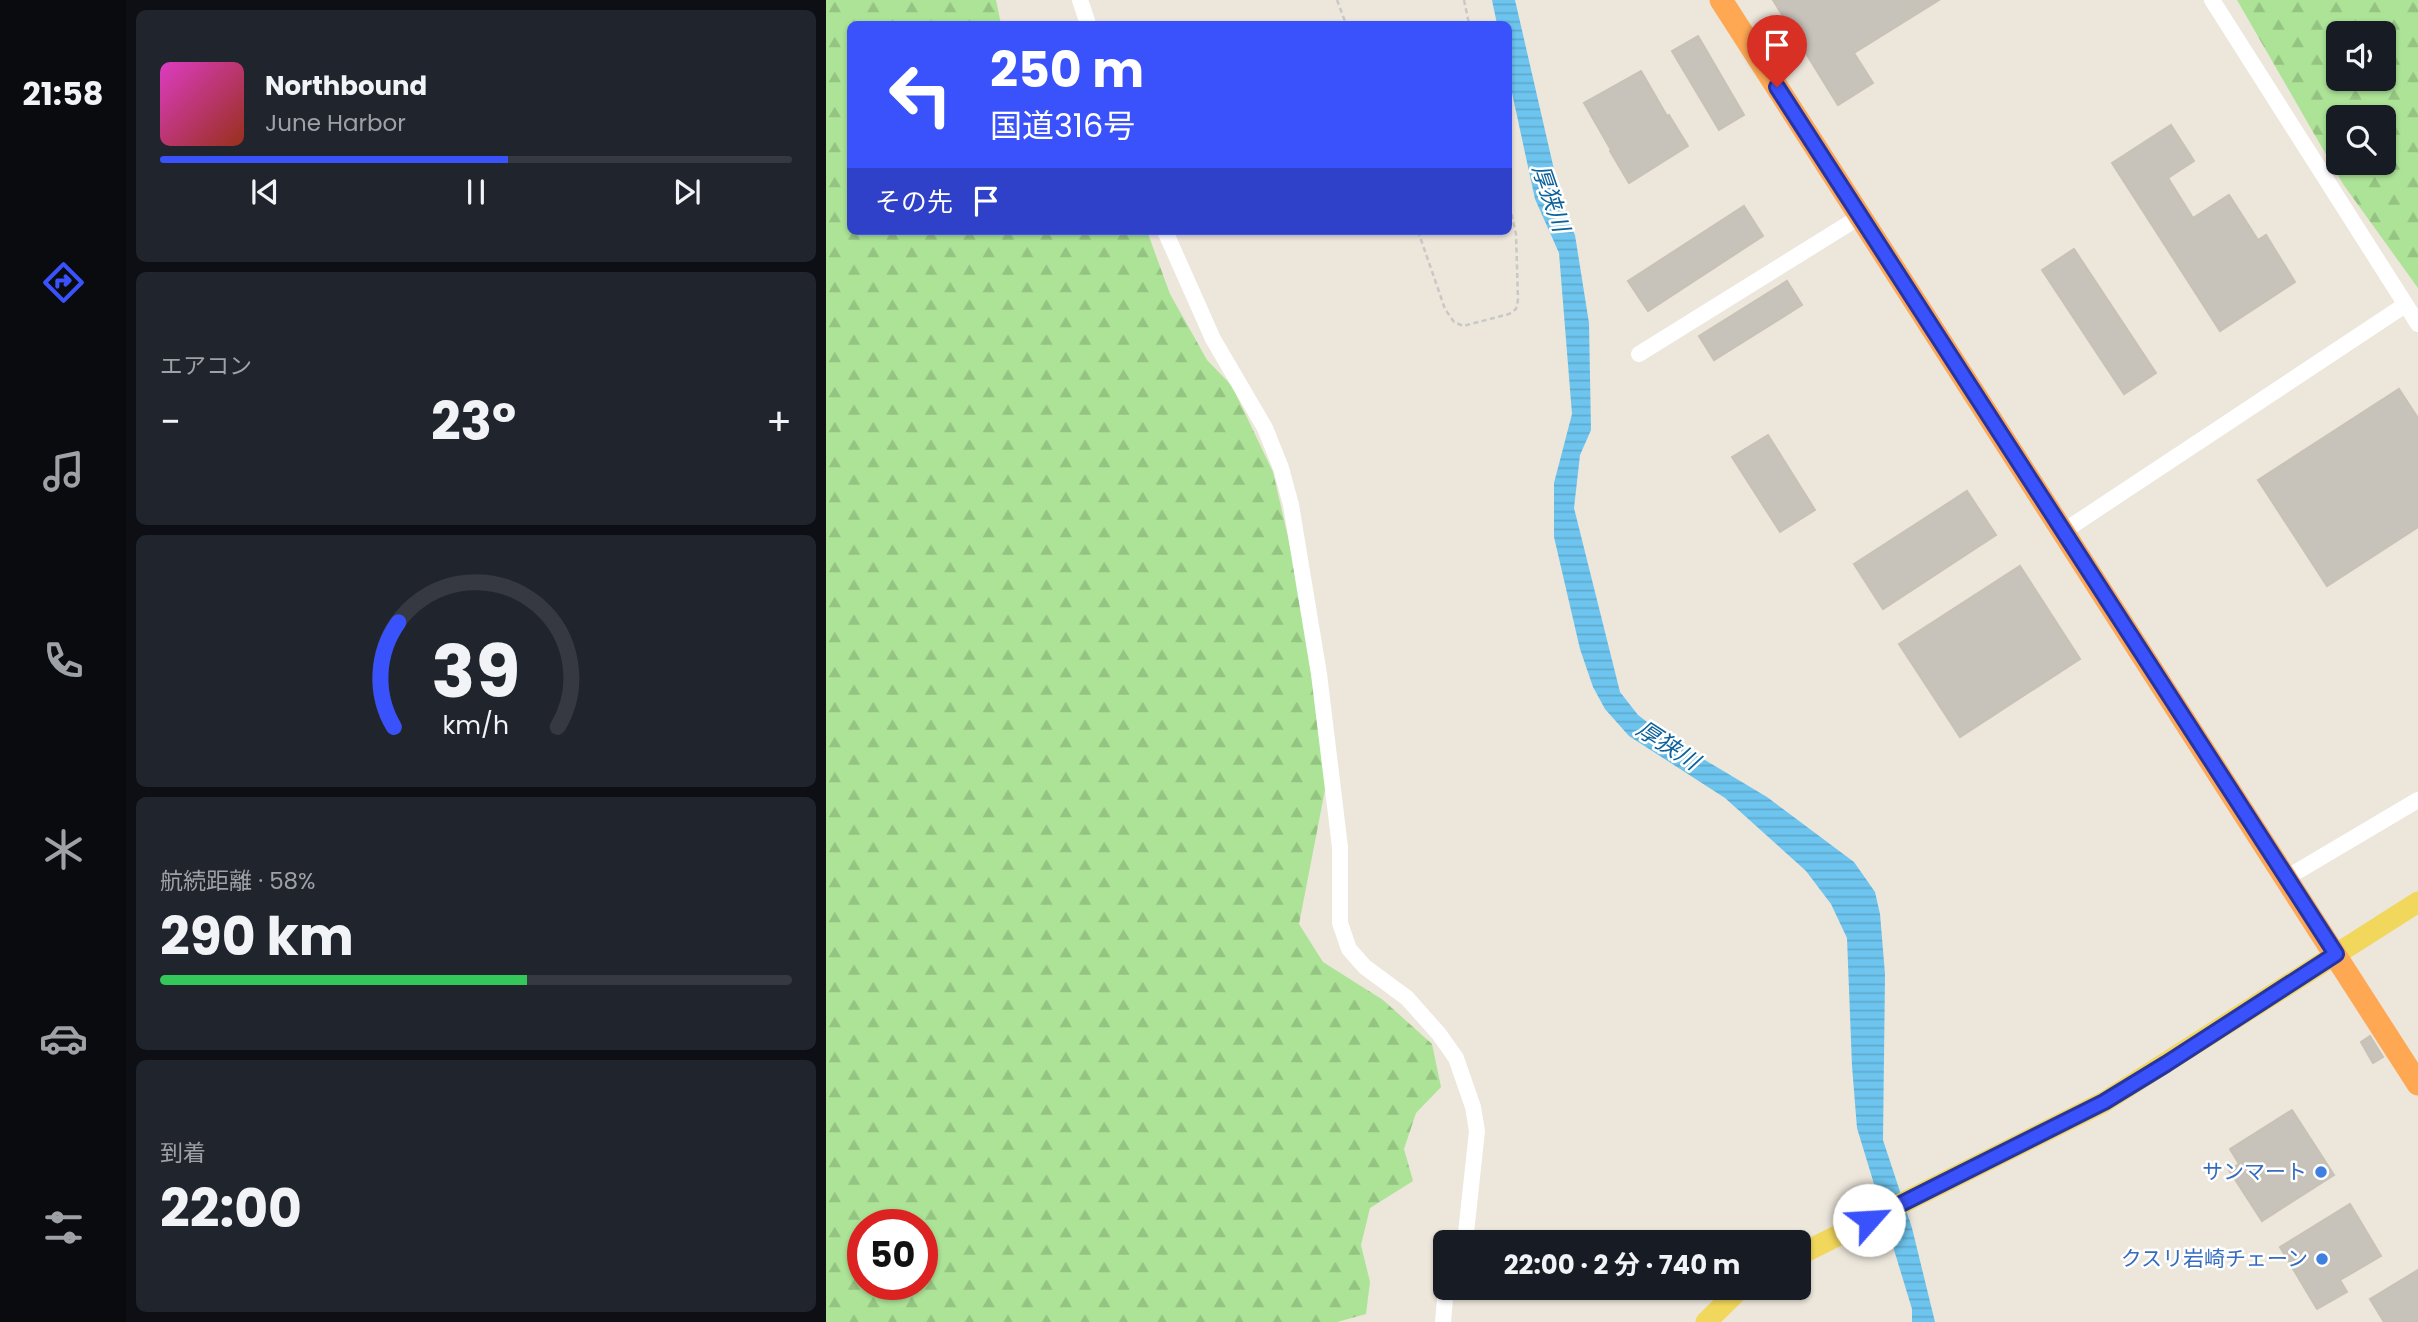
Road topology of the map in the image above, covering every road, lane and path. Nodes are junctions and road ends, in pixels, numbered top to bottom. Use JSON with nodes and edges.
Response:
{"nodes":[{"id":1,"x":1080,"y":0,"type":"edge"},
{"id":2,"x":1337,"y":0,"type":"edge"},
{"id":3,"x":1464,"y":0,"type":"edge"},
{"id":4,"x":1721,"y":0,"type":"edge"},
{"id":5,"x":2212,"y":0,"type":"edge"},
{"id":6,"x":1087,"y":21,"type":"edge"},
{"id":7,"x":1345,"y":21,"type":"edge"},
{"id":8,"x":1468,"y":21,"type":"edge"},
{"id":9,"x":1512,"y":216,"type":"edge"},
{"id":10,"x":1861,"y":216,"type":"junction"},
{"id":11,"x":1167,"y":235,"type":"edge"},
{"id":12,"x":1419,"y":235,"type":"edge"},
{"id":13,"x":2405,"y":305,"type":"junction"},
{"id":14,"x":2418,"y":324,"type":"edge"},
{"id":15,"x":1639,"y":354,"type":"dead end"},
{"id":16,"x":2064,"y":531,"type":"junction"},
{"id":17,"x":2418,"y":800,"type":"edge"},
{"id":18,"x":2287,"y":878,"type":"junction"},
{"id":19,"x":2418,"y":902,"type":"edge"},
{"id":20,"x":2336,"y":954,"type":"junction"},
{"id":21,"x":2418,"y":1084,"type":"edge"},
{"id":22,"x":1466,"y":1230,"type":"edge"},
{"id":23,"x":1811,"y":1249,"type":"edge"},
{"id":24,"x":1445,"y":1300,"type":"edge"},
{"id":25,"x":1729,"y":1300,"type":"edge"},
{"id":26,"x":1443,"y":1322,"type":"edge"},
{"id":27,"x":1706,"y":1322,"type":"edge"}],
"edges":[{"from":1,"to":6,"type":"street"},
{"from":2,"to":7,"type":"path"},
{"from":3,"to":8,"type":"path"},
{"from":4,"to":10,"type":"highway"},
{"from":5,"to":13,"type":"street"},
{"from":9,"to":12,"type":"path"},
{"from":10,"to":15,"type":"street"},
{"from":10,"to":16,"type":"highway"},
{"from":11,"to":22,"type":"street"},
{"from":13,"to":14,"type":"street"},
{"from":13,"to":16,"type":"street"},
{"from":16,"to":18,"type":"highway"},
{"from":17,"to":18,"type":"street"},
{"from":18,"to":20,"type":"highway"},
{"from":19,"to":20,"type":"main road"},
{"from":20,"to":21,"type":"highway"},
{"from":20,"to":23,"type":"main road"},
{"from":24,"to":26,"type":"street"},
{"from":25,"to":27,"type":"main road"}]}
